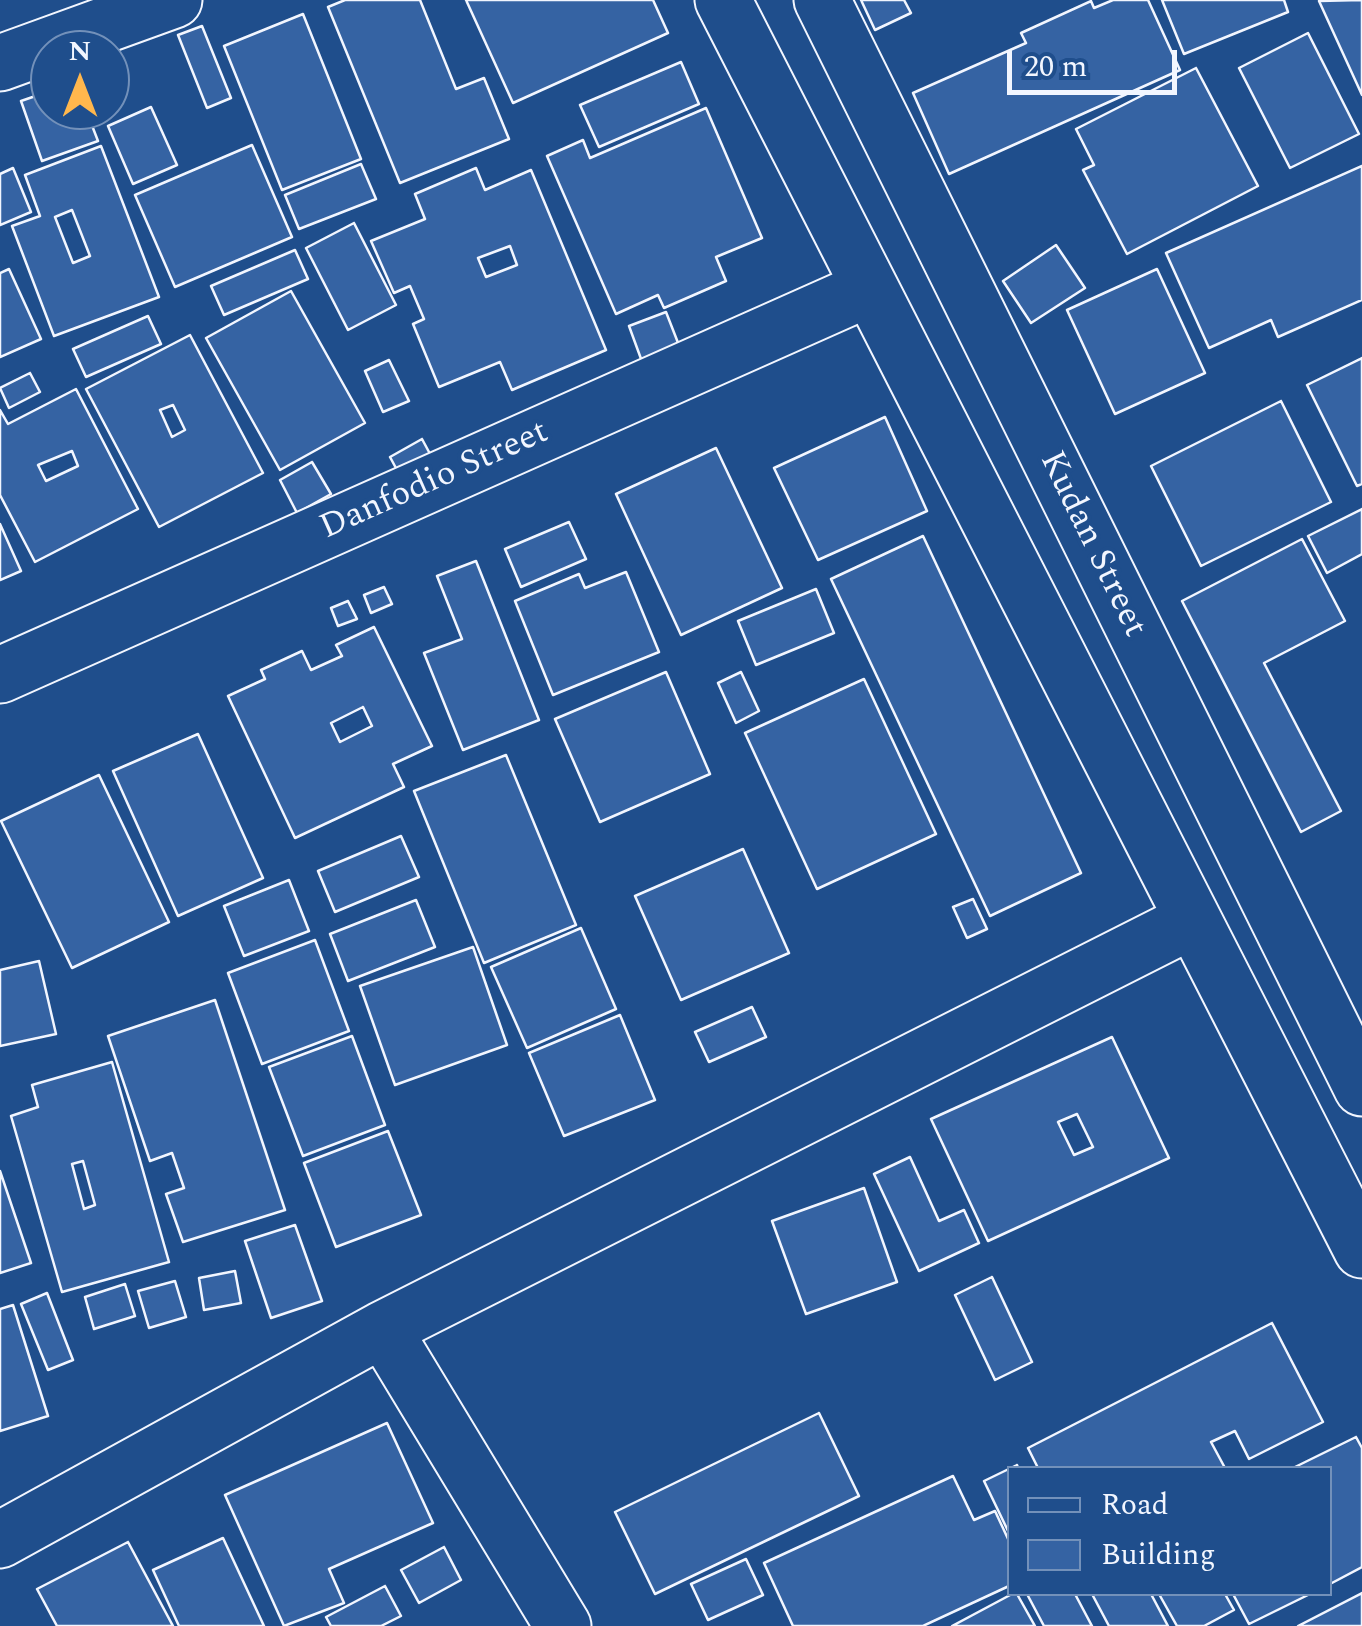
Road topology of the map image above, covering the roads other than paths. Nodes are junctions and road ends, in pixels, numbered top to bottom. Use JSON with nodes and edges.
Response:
{"nodes":[{"id":1,"x":174,"y":0,"type":"edge"},
{"id":2,"x":724,"y":0,"type":"edge"},
{"id":3,"x":822,"y":0,"type":"edge"},
{"id":4,"x":0,"y":63,"type":"edge"},
{"id":5,"x":870,"y":288,"type":"junction"},
{"id":6,"x":0,"y":675,"type":"edge"},
{"id":7,"x":1193,"y":920,"type":"junction"},
{"id":8,"x":1362,"y":1088,"type":"edge"},
{"id":9,"x":1362,"y":1250,"type":"edge"},
{"id":10,"x":382,"y":1329,"type":"junction"},
{"id":11,"x":0,"y":1540,"type":"edge"},
{"id":12,"x":563,"y":1626,"type":"edge"}],
"edges":[{"from":1,"to":4,"type":"street"},
{"from":2,"to":5,"type":"street"},
{"from":3,"to":8,"type":"street","name":"Kudan Street"},
{"from":5,"to":6,"type":"street","name":"Danfodio Street"},
{"from":5,"to":7,"type":"street"},
{"from":7,"to":9,"type":"street"},
{"from":7,"to":10,"type":"street"},
{"from":10,"to":11,"type":"street"},
{"from":10,"to":12,"type":"street"}]}
